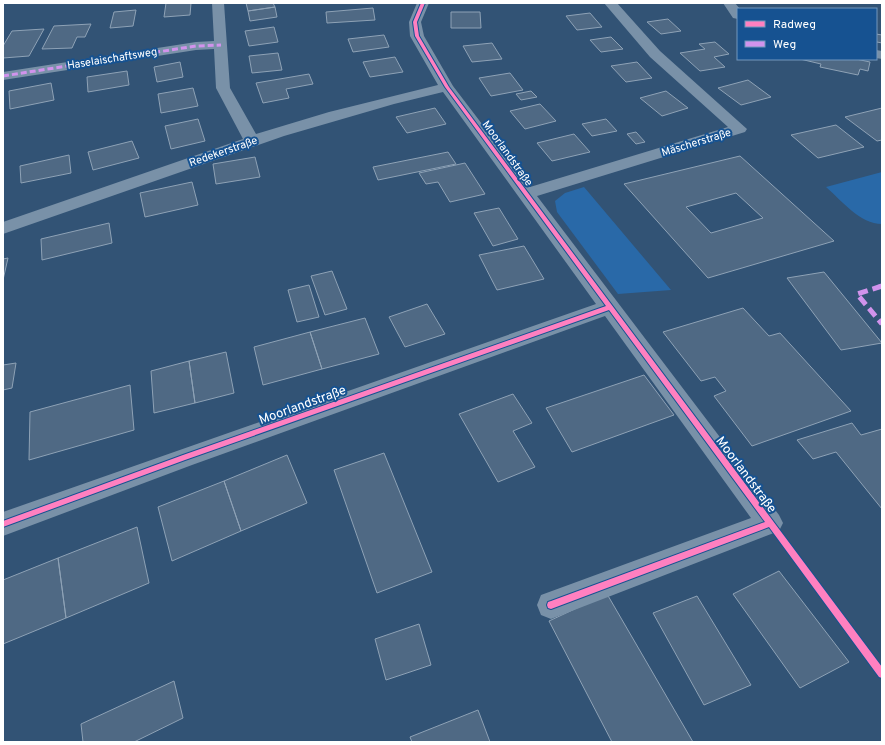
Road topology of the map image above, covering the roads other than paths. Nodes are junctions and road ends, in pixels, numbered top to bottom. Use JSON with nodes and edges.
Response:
{"nodes":[{"id":1,"x":218,"y":3,"type":"edge"},
{"id":2,"x":423,"y":3,"type":"edge"},
{"id":3,"x":610,"y":3,"type":"edge"},
{"id":4,"x":729,"y":3,"type":"edge"},
{"id":5,"x":737,"y":13,"type":"edge"},
{"id":6,"x":221,"y":45,"type":"junction"},
{"id":7,"x":3,"y":76,"type":"edge"},
{"id":8,"x":447,"y":87,"type":"junction"},
{"id":9,"x":252,"y":141,"type":"junction"},
{"id":10,"x":526,"y":194,"type":"junction"},
{"id":11,"x":3,"y":228,"type":"edge"},
{"id":12,"x":610,"y":307,"type":"junction"},
{"id":13,"x":3,"y":524,"type":"edge"},
{"id":14,"x":551,"y":606,"type":"dead end"}],
"edges":[{"from":1,"to":6,"type":"street"},
{"from":2,"to":8,"type":"street","name":"Moorlandstraße"},
{"from":3,"to":10,"type":"street","name":"Mäscherstraße"},
{"from":4,"to":5,"type":"street"},
{"from":6,"to":7,"type":"street","name":"Haselaischaftsweg"},
{"from":6,"to":9,"type":"street"},
{"from":8,"to":9,"type":"street","name":"Redekerstraße"},
{"from":8,"to":10,"type":"street","name":"Moorlandstraße"},
{"from":9,"to":11,"type":"street","name":"Redekerstraße"},
{"from":10,"to":12,"type":"street","name":"Moorlandstraße"},
{"from":12,"to":13,"type":"street","name":"Moorlandstraße"},
{"from":12,"to":14,"type":"street","name":"Moorlandstraße"}]}
